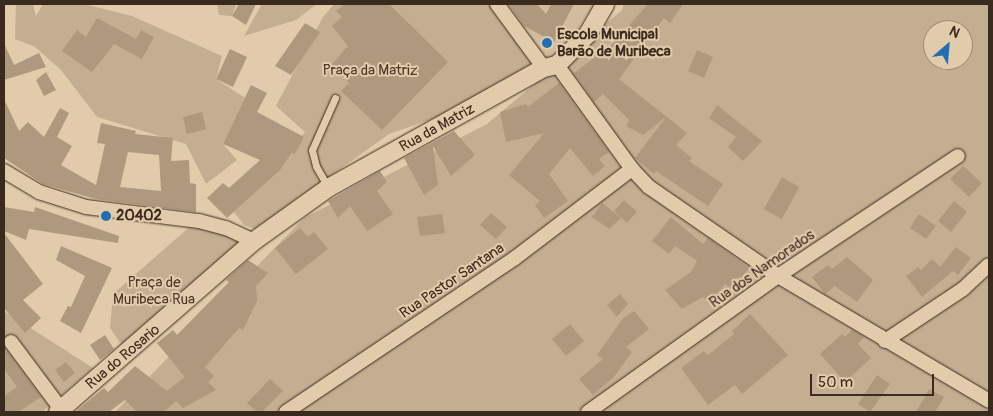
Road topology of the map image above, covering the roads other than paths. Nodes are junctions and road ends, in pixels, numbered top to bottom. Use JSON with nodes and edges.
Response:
{"nodes":[{"id":1,"x":497,"y":4,"type":"edge"},
{"id":2,"x":606,"y":4,"type":"edge"},
{"id":3,"x":550,"y":67,"type":"junction"},
{"id":4,"x":334,"y":98,"type":"dead end"},
{"id":5,"x":958,"y":156,"type":"dead end"},
{"id":6,"x":632,"y":169,"type":"junction"},
{"id":7,"x":4,"y":171,"type":"edge"},
{"id":8,"x":328,"y":188,"type":"junction"},
{"id":9,"x":254,"y":241,"type":"junction"},
{"id":10,"x":989,"y":265,"type":"edge"},
{"id":11,"x":778,"y":276,"type":"junction"},
{"id":12,"x":885,"y":341,"type":"junction"},
{"id":13,"x":11,"y":342,"type":"dead end"},
{"id":14,"x":989,"y":401,"type":"edge"},
{"id":15,"x":60,"y":411,"type":"edge"},
{"id":16,"x":286,"y":412,"type":"edge"},
{"id":17,"x":588,"y":412,"type":"edge"}],
"edges":[{"from":1,"to":3,"type":"street"},
{"from":2,"to":3,"type":"street","name":"Rua da Matriz"},
{"from":3,"to":6,"type":"street"},
{"from":3,"to":8,"type":"street","name":"Rua da Matriz"},
{"from":4,"to":8,"type":"lane"},
{"from":5,"to":11,"type":"street","name":"Rua dos Namorados"},
{"from":6,"to":11,"type":"street"},
{"from":6,"to":16,"type":"street","name":"Rua Pastor Santana"},
{"from":7,"to":9,"type":"street"},
{"from":8,"to":9,"type":"street","name":"Rua da Matriz"},
{"from":9,"to":15,"type":"street","name":"Rua do Rosario"},
{"from":10,"to":12,"type":"street"},
{"from":11,"to":12,"type":"street"},
{"from":11,"to":17,"type":"street","name":"Rua dos Namorados"},
{"from":12,"to":14,"type":"street"},
{"from":13,"to":15,"type":"street"}]}
